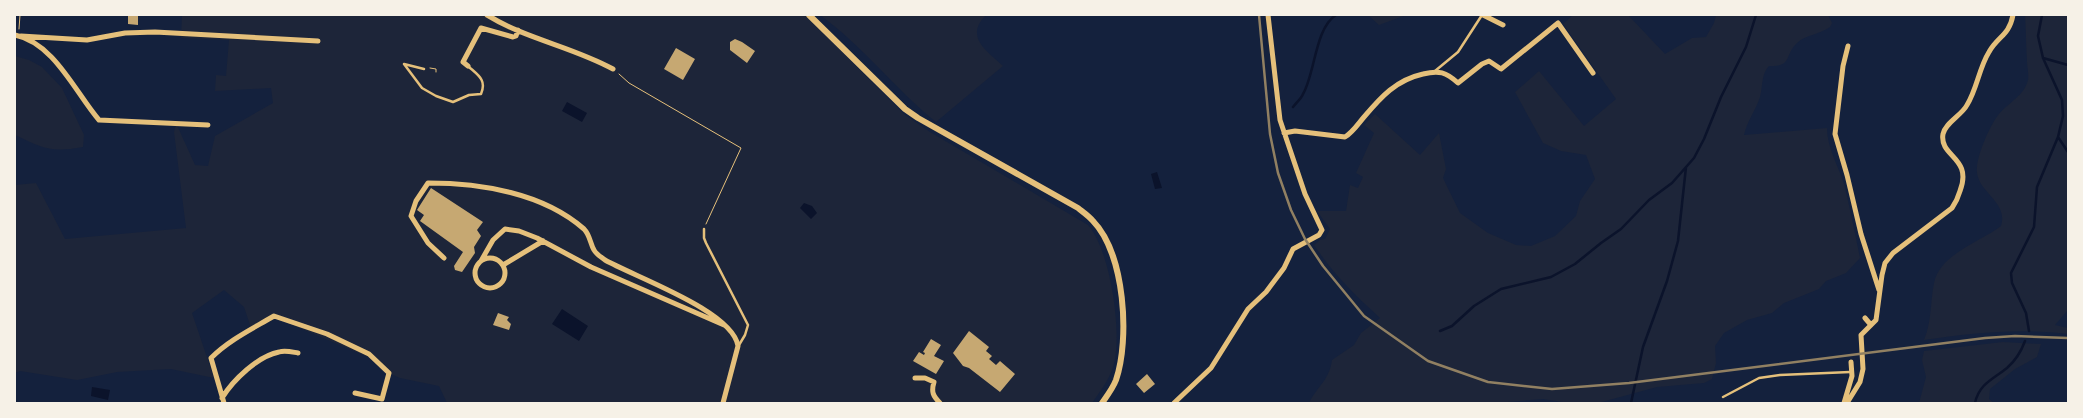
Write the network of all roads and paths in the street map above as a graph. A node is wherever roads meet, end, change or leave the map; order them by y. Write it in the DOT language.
graph roads {
  1 [pos="20,15"];
  2 [pos="487,15"];
  3 [pos="809,15"];
  4 [pos="1268,15"];
  5 [pos="1483,15"];
  6 [pos="2013,15"];
  7 [pos="1503,25"];
  8 [pos="518,30"];
  9 [pos="18,35"];
  10 [pos="318,41"];
  11 [pos="1848,46"];
  12 [pos="468,66"];
  13 [pos="424,69"];
  14 [pos="613,69"];
  15 [pos="1435,71"];
  16 [pos="436,72"];
  17 [pos="1593,73"];
  18 [pos="208,125"];
  19 [pos="1284,133"];
  20 [pos="704,229"];
  21 [pos="543,241"];
  22 [pos="444,258"];
  23 [pos="481,261"];
  24 [pos="503,265"];
  25 [pos="1880,292"];
  26 [pos="1865,318"];
  27 [pos="1871,325"];
  28 [pos="727,326"];
  29 [pos="738,346"];
  30 [pos="298,353"];
  31 [pos="1851,362"];
  32 [pos="1862,371"];
  33 [pos="1852,372"];
  34 [pos="915,378"];
  35 [pos="355,394"];
  36 [pos="1723,397"];
  37 [pos="223,400"];
  38 [pos="723,403"];
  39 [pos="940,403"];
  40 [pos="1102,403"];
  41 [pos="1174,403"];
  42 [pos="1845,403"];
  1 -- 9 [label="path"];
  2 -- 8 [label="street"];
  3 -- 40 [label="street"];
  4 -- 19 [label="street"];
  5 -- 7 [label="street"];
  5 -- 15 [label="lane"];
  6 -- 25 [label="street"];
  8 -- 12 [label="street"];
  8 -- 14 [label="street"];
  9 -- 10 [label="street"];
  9 -- 18 [label="street"];
  11 -- 25 [label="street"];
  12 -- 13 [label="lane"];
  13 -- 16 [label="path"];
  14 -- 20 [label="path"];
  15 -- 17 [label="street"];
  15 -- 19 [label="street"];
  19 -- 41 [label="street"];
  20 -- 29 [label="lane"];
  21 -- 23 [label="street"];
  21 -- 24 [label="street"];
  21 -- 28 [label="street"];
  22 -- 28 [label="street"];
  23 -- 24 [label="street"];
  23 -- 24 [label="street"];
  25 -- 27 [label="street"];
  26 -- 27 [label="street"];
  27 -- 32 [label="street"];
  28 -- 29 [label="street"];
  29 -- 38 [label="street"];
  30 -- 37 [label="street"];
  31 -- 33 [label="street"];
  32 -- 33 [label="street"];
  32 -- 42 [label="street"];
  33 -- 36 [label="lane"];
  33 -- 42 [label="street"];
  34 -- 39 [label="street"];
  35 -- 37 [label="street"];
}
